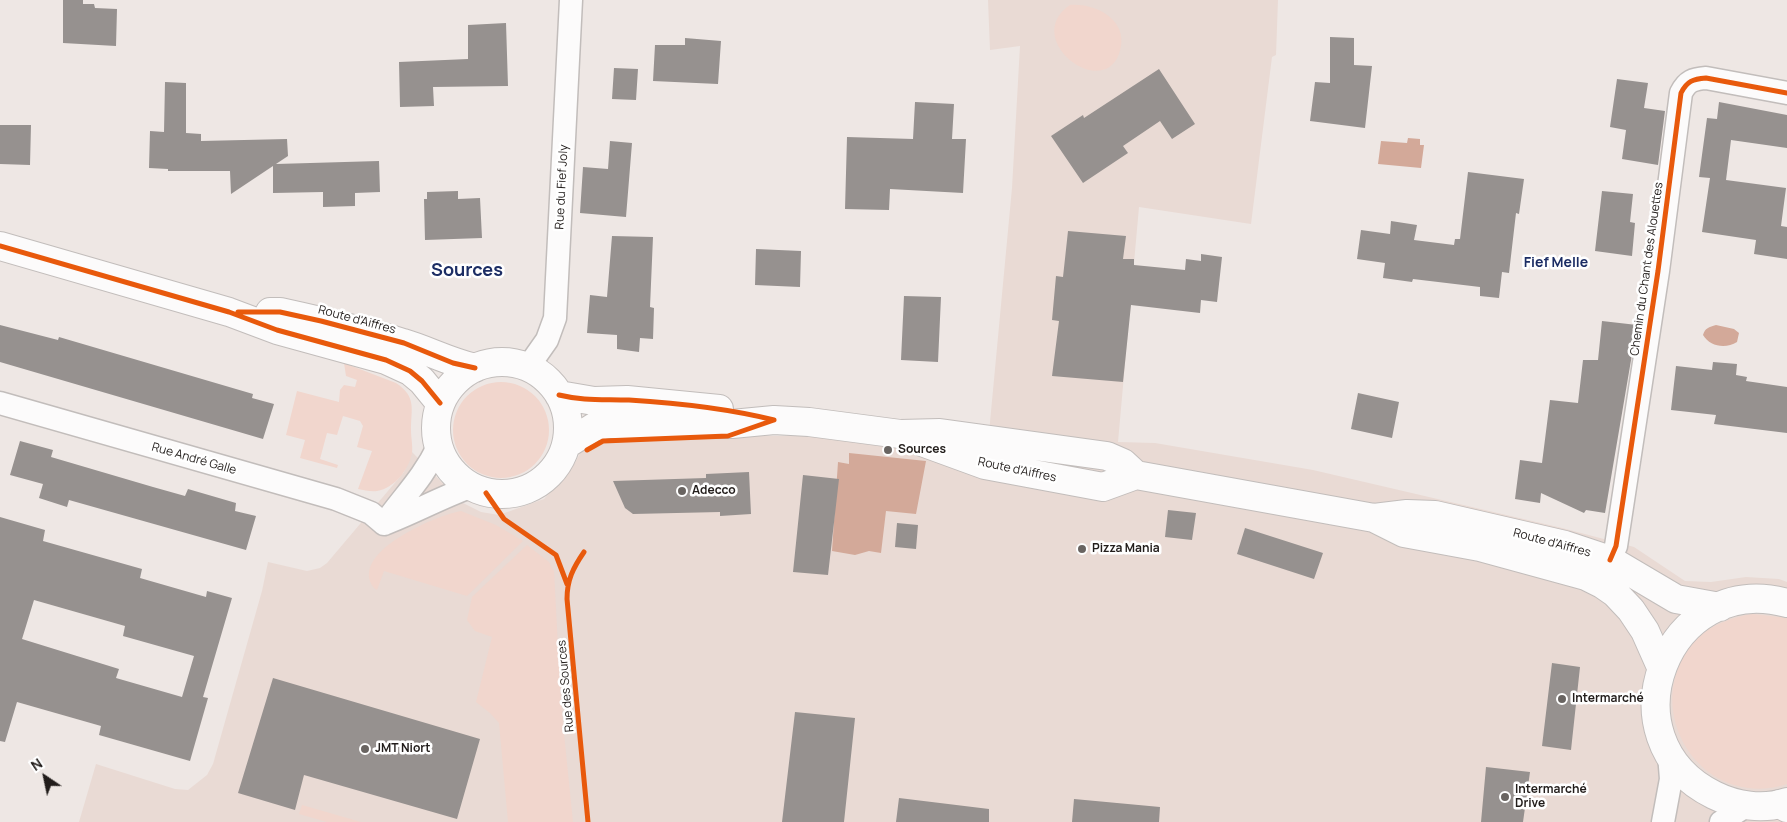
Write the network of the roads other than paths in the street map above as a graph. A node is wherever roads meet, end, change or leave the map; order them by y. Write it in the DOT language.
graph roads {
  1 [pos="572,0"];
  2 [pos="1787,93"];
  3 [pos="0,246"];
  4 [pos="229,312"];
  5 [pos="528,367"];
  6 [pos="475,368"];
  7 [pos="559,395"];
  8 [pos="0,403"];
  9 [pos="440,403"];
  10 [pos="774,420"];
  11 [pos="567,444"];
  12 [pos="438,447"];
  13 [pos="470,487"];
  14 [pos="1374,518"];
  15 [pos="384,524"];
  16 [pos="1610,560"];
  17 [pos="1787,603"];
  18 [pos="1720,607"];
  19 [pos="1661,667"];
  20 [pos="1669,754"];
  21 [pos="1785,805"];
  22 [pos="1746,806"];
  23 [pos="1663,822"];
  24 [pos="1721,822"];
  1 -- 5 [label="street, Rue du Fief Joly"];
  2 -- 16 [label="street, Chemin du Chant des Alouettes"];
  3 -- 4 [label="main road, Route d'Aiffres"];
  4 -- 6 [label="main road, Route d'Aiffres"];
  4 -- 9 [label="main road, Route d'Aiffres"];
  5 -- 6 [label="main road"];
  5 -- 7 [label="main road"];
  6 -- 9 [label="main road"];
  7 -- 10 [label="main road, Route d'Aiffres"];
  7 -- 11 [label="main road"];
  8 -- 15 [label="street, Rue André Galle"];
  9 -- 12 [label="main road"];
  10 -- 11 [label="main road, Route d'Aiffres"];
  10 -- 14 [label="main road, Route d'Aiffres"];
  11 -- 13 [label="main road"];
  12 -- 13 [label="main road"];
  12 -- 15 [label="street"];
  13 -- 15 [label="street"];
  14 -- 16 [label="main road, Route d'Aiffres"];
  14 -- 19 [label="main road, Route d'Aiffres"];
  16 -- 18 [label="main road, Route d'Aiffres"];
  17 -- 18 [label="main road"];
  18 -- 19 [label="main road"];
  19 -- 20 [label="main road"];
  20 -- 22 [label="main road"];
  20 -- 23 [label="street"];
  21 -- 22 [label="main road"];
  22 -- 24 [label="street"];
}
